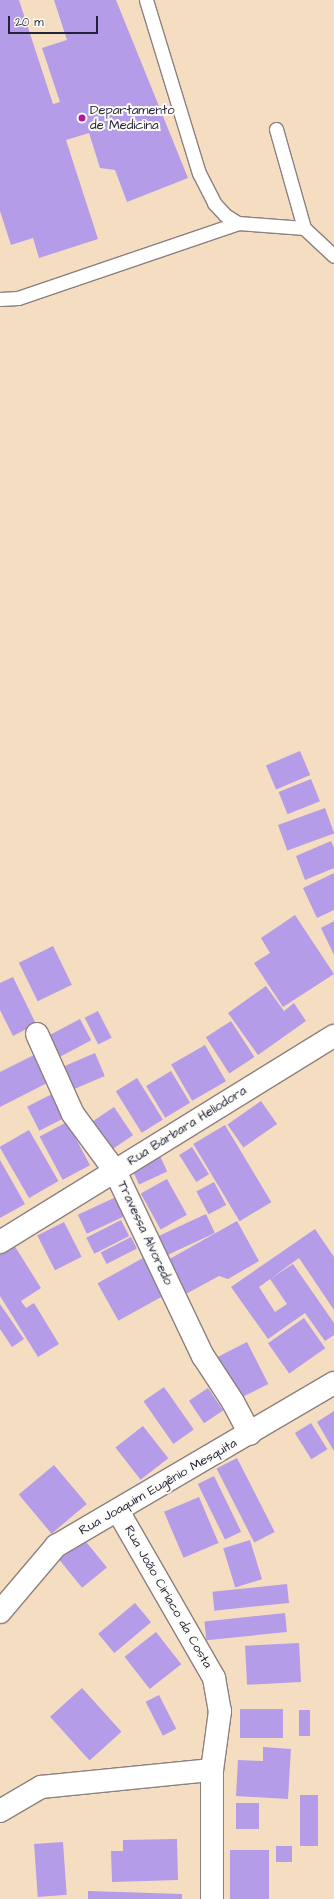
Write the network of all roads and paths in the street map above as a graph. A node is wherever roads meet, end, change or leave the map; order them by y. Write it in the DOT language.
graph roads {
  1 [pos="146,0"];
  2 [pos="276,128"];
  3 [pos="238,222"];
  4 [pos="304,228"];
  5 [pos="334,256"];
  6 [pos="0,299"];
  7 [pos="37,1034"];
  8 [pos="334,1036"];
  9 [pos="115,1171"];
  10 [pos="0,1242"];
  11 [pos="334,1383"];
  12 [pos="250,1434"];
  13 [pos="118,1510"];
  14 [pos="0,1612"];
  15 [pos="212,1770"];
  16 [pos="0,1811"];
  17 [pos="212,1899"];
  1 -- 3 [label="lane"];
  2 -- 4 [label="lane"];
  3 -- 4 [label="lane"];
  3 -- 6 [label="lane"];
  4 -- 5 [label="lane"];
  7 -- 9 [label="street, Travessa Alvoredo"];
  8 -- 9 [label="street, Rua Bárbara Heliodora"];
  9 -- 10 [label="street, Rua Bárbara Heliodora"];
  9 -- 12 [label="street, Travessa Alvoredo"];
  11 -- 12 [label="street, Rua Joaquim Eugênio Mesquita"];
  12 -- 13 [label="street, Rua Joaquim Eugênio Mesquita"];
  13 -- 14 [label="street, Rua Joaquim Eugênio Mesquita"];
  13 -- 15 [label="street, Rua João Ciríaco da Costa"];
  15 -- 16 [label="street"];
  15 -- 17 [label="street, Rua João Ciríaco da Costa"];
}
